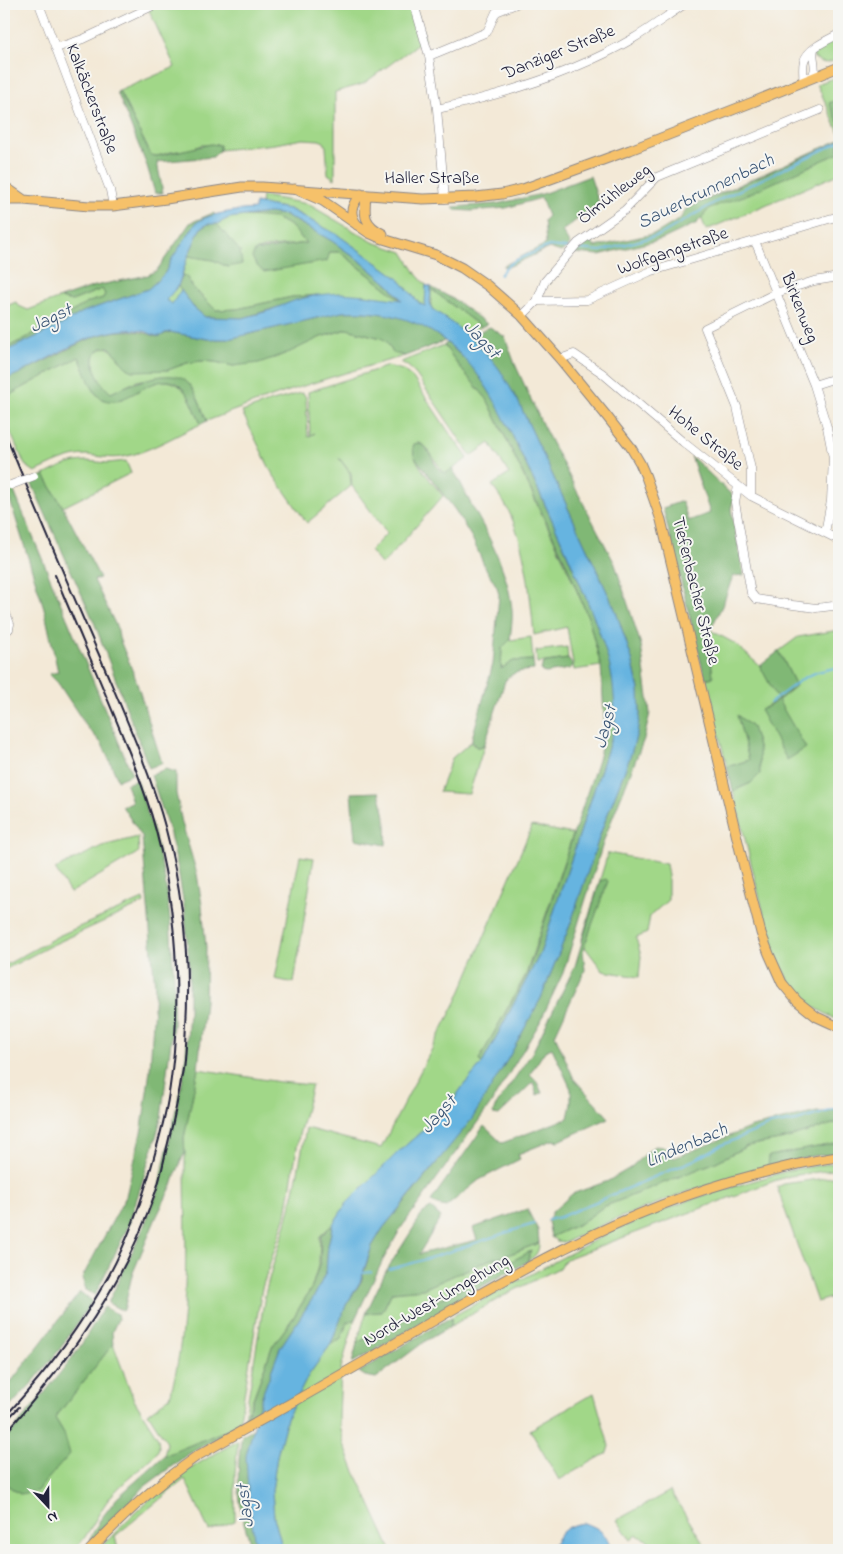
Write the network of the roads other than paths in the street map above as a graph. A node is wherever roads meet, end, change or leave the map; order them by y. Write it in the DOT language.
graph roads {
  1 [pos="39,4"];
  2 [pos="157,4"];
  3 [pos="414,4"];
  4 [pos="516,4"];
  5 [pos="684,4"];
  6 [pos="839,34"];
  7 [pos="56,48"];
  8 [pos="814,49"];
  9 [pos="429,56"];
  10 [pos="814,61"];
  11 [pos="839,66"];
  12 [pos="829,71"];
  13 [pos="807,79"];
  14 [pos="437,109"];
  15 [pos="820,110"];
  16 [pos="4,186"];
  17 [pos="295,189"];
  18 [pos="364,195"];
  19 [pos="445,199"];
  20 [pos="4,200"];
  21 [pos="24,200"];
  22 [pos="113,206"];
  23 [pos="839,216"];
  24 [pos="359,226"];
  25 [pos="755,241"];
  26 [pos="396,242"];
  27 [pos="839,278"];
  28 [pos="776,293"];
  29 [pos="537,301"];
  30 [pos="522,316"];
  31 [pos="560,359"];
  32 [pos="839,377"];
  33 [pos="814,385"];
  34 [pos="34,476"];
  35 [pos="8,486"];
  36 [pos="738,486"];
  37 [pos="751,496"];
  38 [pos="825,533"];
  39 [pos="839,540"];
  40 [pos="832,606"];
  41 [pos="4,608"];
  42 [pos="4,633"];
  43 [pos="839,1026"];
  44 [pos="839,1157"];
  45 [pos="90,1550"];
  1 -- 7 [label="street, Kalkäckerstraße"];
  2 -- 7 [label="street"];
  3 -- 9 [label="street"];
  4 -- 9 [label="street"];
  5 -- 14 [label="street, Danziger Straße"];
  6 -- 8 [label="street"];
  7 -- 22 [label="street, Kalkäckerstraße"];
  8 -- 10 [label="street"];
  8 -- 13 [label="street"];
  9 -- 14 [label="street"];
  10 -- 12 [label="street"];
  10 -- 13 [label="street"];
  11 -- 12 [label="main road, Haller Straße"];
  12 -- 13 [label="main road, Haller Straße"];
  13 -- 19 [label="main road, Haller Straße"];
  14 -- 19 [label="street"];
  15 -- 29 [label="street, Ölmühleweg"];
  16 -- 21 [label="main road"];
  17 -- 18 [label="main road, Haller Straße"];
  17 -- 22 [label="main road, Haller Straße"];
  17 -- 24 [label="main road, Tiefenbacher Straße"];
  18 -- 19 [label="main road, Haller Straße"];
  18 -- 24 [label="main road"];
  18 -- 26 [label="main road, Tiefenbacher Straße"];
  20 -- 21 [label="main road, Haller Straße"];
  21 -- 22 [label="main road, Haller Straße"];
  23 -- 25 [label="street, Wolfgangstraße"];
  24 -- 26 [label="main road, Tiefenbacher Straße"];
  25 -- 28 [label="street, Birkenweg"];
  25 -- 29 [label="street, Wolfgangstraße"];
  26 -- 30 [label="main road, Tiefenbacher Straße"];
  27 -- 28 [label="street"];
  28 -- 33 [label="street, Birkenweg"];
  28 -- 37 [label="street"];
  29 -- 30 [label="street"];
  30 -- 31 [label="main road, Tiefenbacher Straße"];
  31 -- 36 [label="street, Hohe Straße"];
  31 -- 43 [label="main road, Tiefenbacher Straße"];
  32 -- 33 [label="street"];
  33 -- 38 [label="street, Birkenweg"];
  34 -- 35 [label="street, bridge"];
  36 -- 37 [label="street, Hohe Straße"];
  36 -- 40 [label="street"];
  37 -- 38 [label="street, Hohe Straße"];
  38 -- 39 [label="street, Hohe Straße"];
  41 -- 42 [label="street"];
  44 -- 45 [label="main road, Nord-West-Umgehung"];
}
